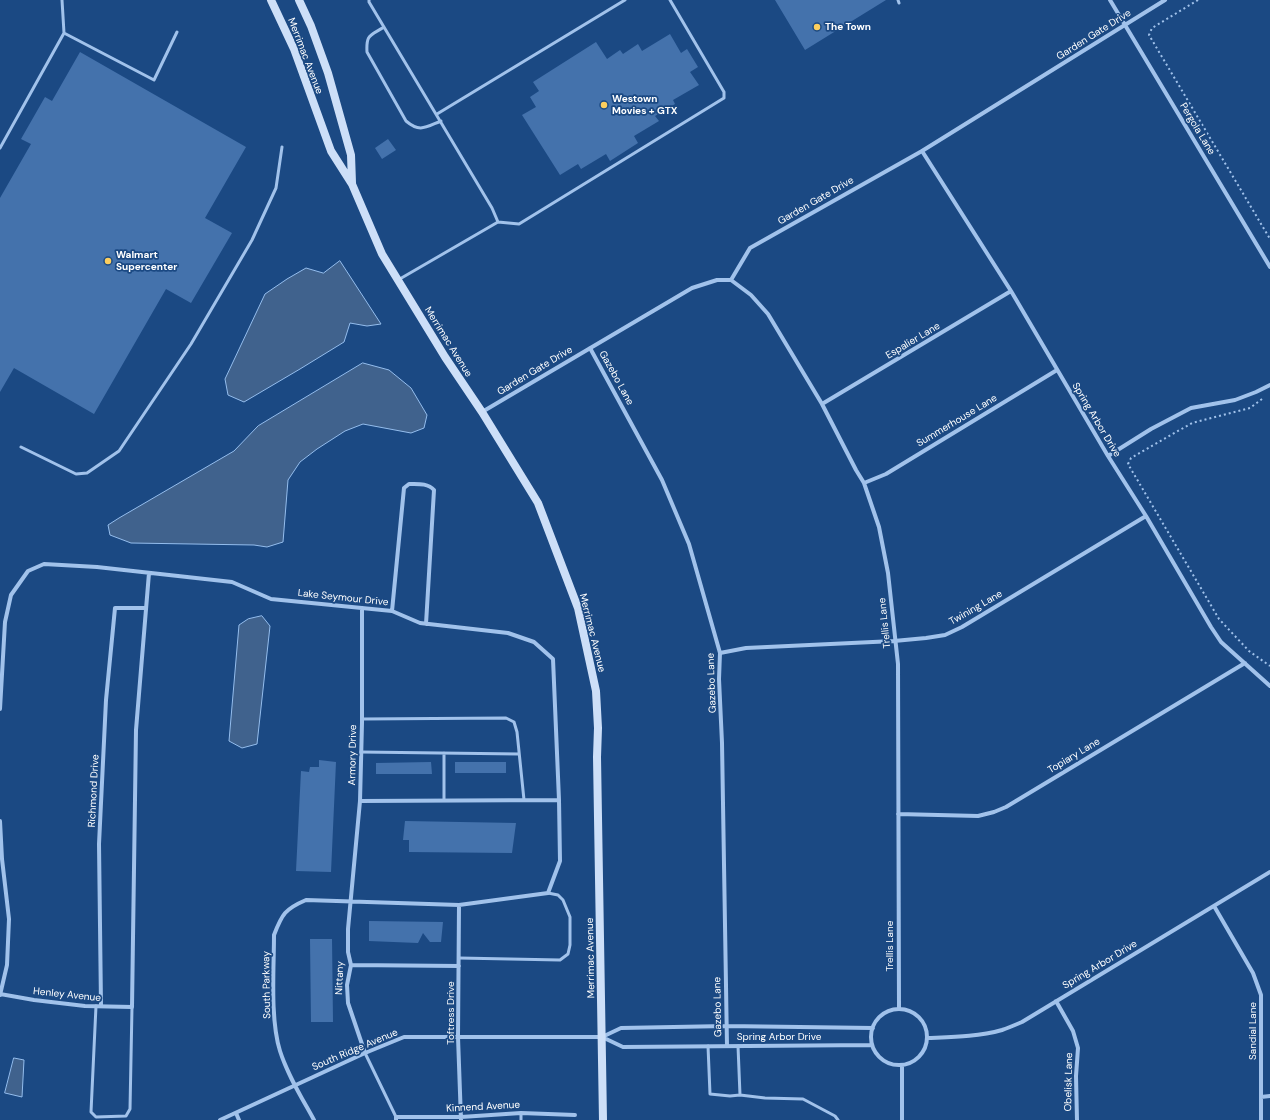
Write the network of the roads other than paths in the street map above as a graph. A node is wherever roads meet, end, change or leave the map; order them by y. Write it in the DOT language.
graph roads {
  1 [pos="62,0"];
  2 [pos="271,0"];
  3 [pos="299,0"];
  4 [pos="369,0"];
  5 [pos="625,0"];
  6 [pos="670,0"];
  7 [pos="1110,0"];
  8 [pos="1165,0"];
  9 [pos="1126,24"];
  10 [pos="384,27"];
  11 [pos="177,32"];
  12 [pos="64,33"];
  13 [pos="437,114"];
  14 [pos="441,120"];
  15 [pos="282,147"];
  16 [pos="0,148"];
  17 [pos="922,150"];
  18 [pos="352,184"];
  19 [pos="498,222"];
  20 [pos="1270,268"];
  21 [pos="398,280"];
  22 [pos="732,280"];
  23 [pos="1011,291"];
  24 [pos="590,348"];
  25 [pos="1057,370"];
  26 [pos="1270,385"];
  27 [pos="822,404"];
  28 [pos="482,412"];
  29 [pos="21,447"];
  30 [pos="1108,456"];
  31 [pos="864,483"];
  32 [pos="1146,516"];
  33 [pos="149,573"];
  34 [pos="146,608"];
  35 [pos="362,608"];
  36 [pos="392,611"];
  37 [pos="426,624"];
  38 [pos="894,641"];
  39 [pos="720,653"];
  40 [pos="1245,663"];
  41 [pos="1270,686"];
  42 [pos="0,709"];
  43 [pos="362,719"];
  44 [pos="361,752"];
  45 [pos="444,753"];
  46 [pos="519,754"];
  47 [pos="444,800"];
  48 [pos="524,800"];
  49 [pos="559,800"];
  50 [pos="360,801"];
  51 [pos="898,814"];
  52 [pos="0,821"];
  53 [pos="1270,872"];
  54 [pos="548,893"];
  55 [pos="350,901"];
  56 [pos="459,905"];
  57 [pos="1214,906"];
  58 [pos="459,958"];
  59 [pos="351,964"];
  60 [pos="459,966"];
  61 [pos="0,994"];
  62 [pos="1056,1001"];
  63 [pos="96,1006"];
  64 [pos="101,1006"];
  65 [pos="132,1007"];
  66 [pos="899,1009"];
  67 [pos="726,1026"];
  68 [pos="873,1028"];
  69 [pos="458,1037"];
  70 [pos="602,1037"];
  71 [pos="927,1038"];
  72 [pos="872,1045"];
  73 [pos="708,1046"];
  74 [pos="727,1046"];
  75 [pos="738,1046"];
  76 [pos="365,1052"];
  77 [pos="902,1065"];
  78 [pos="295,1085"];
  79 [pos="740,1095"];
  80 [pos="1270,1096"];
  81 [pos="1261,1097"];
  82 [pos="236,1113"];
  83 [pos="521,1113"];
  84 [pos="575,1115"];
  85 [pos="396,1118"];
  86 [pos="461,1118"];
  87 [pos="220,1120"];
  88 [pos="239,1120"];
  89 [pos="314,1120"];
  90 [pos="521,1120"];
  91 [pos="603,1120"];
  92 [pos="838,1120"];
  93 [pos="902,1120"];
  94 [pos="1077,1120"];
  95 [pos="1260,1120"];
  1 -- 12 [label="lane"];
  2 -- 18 [label="street, Merrimac Avenue"];
  3 -- 18 [label="street, Merrimac Avenue"];
  4 -- 10 [label="lane"];
  5 -- 13 [label="lane"];
  6 -- 19 [label="lane"];
  7 -- 9 [label="street, Pergola Lane"];
  8 -- 9 [label="street, Garden Gate Drive"];
  9 -- 17 [label="street, Garden Gate Drive"];
  9 -- 20 [label="street, Pergola Lane"];
  10 -- 13 [label="lane"];
  10 -- 14 [label="lane"];
  11 -- 12 [label="lane"];
  12 -- 16 [label="lane"];
  13 -- 14 [label="lane"];
  14 -- 19 [label="lane"];
  15 -- 29 [label="lane"];
  17 -- 22 [label="street, Garden Gate Drive"];
  17 -- 23 [label="street, Spring Arbor Drive"];
  18 -- 21 [label="street, Merrimac Avenue"];
  19 -- 21 [label="lane"];
  21 -- 28 [label="street, Merrimac Avenue"];
  22 -- 24 [label="street, Garden Gate Drive"];
  22 -- 27 [label="street, Trellis Lane"];
  23 -- 25 [label="street, Spring Arbor Drive"];
  23 -- 27 [label="street, Espalier Lane"];
  24 -- 28 [label="street, Garden Gate Drive"];
  24 -- 39 [label="street, Gazebo Lane"];
  25 -- 30 [label="street, Spring Arbor Drive"];
  25 -- 31 [label="street, Summerhouse Lane"];
  26 -- 30 [label="street"];
  27 -- 31 [label="street, Trellis Lane"];
  28 -- 70 [label="street, Merrimac Avenue"];
  30 -- 32 [label="street, Spring Arbor Drive"];
  31 -- 38 [label="street, Trellis Lane"];
  32 -- 38 [label="street, Twining Lane"];
  32 -- 40 [label="street, Spring Arbor Drive"];
  33 -- 34 [label="street"];
  33 -- 35 [label="street, Lake Seymour Drive"];
  33 -- 42 [label="street, Lake Seymour Drive"];
  34 -- 64 [label="street, Richmond Drive"];
  34 -- 65 [label="street"];
  35 -- 36 [label="street, Lake Seymour Drive"];
  35 -- 43 [label="street, Armory Drive"];
  36 -- 37 [label="street, Lake Seymour Drive"];
  36 -- 37 [label="street"];
  37 -- 49 [label="street, Lake Seymour Drive"];
  38 -- 39 [label="street, Twining Lane"];
  38 -- 51 [label="street, Trellis Lane"];
  39 -- 67 [label="street, Gazebo Lane"];
  40 -- 41 [label="street, Spring Arbor Drive"];
  40 -- 51 [label="street, Topiary Lane"];
  43 -- 44 [label="street, Armory Drive"];
  43 -- 46 [label="lane"];
  44 -- 45 [label="lane"];
  44 -- 50 [label="street, Armory Drive"];
  45 -- 46 [label="lane"];
  45 -- 47 [label="lane"];
  46 -- 48 [label="lane"];
  47 -- 48 [label="street"];
  47 -- 50 [label="street"];
  48 -- 49 [label="street"];
  49 -- 54 [label="street, Lake Seymour Drive"];
  50 -- 55 [label="street, Armory Drive"];
  51 -- 66 [label="street, Trellis Lane"];
  52 -- 61 [label="street"];
  53 -- 57 [label="street, Spring Arbor Drive"];
  54 -- 56 [label="street"];
  54 -- 58 [label="lane"];
  55 -- 56 [label="street"];
  55 -- 59 [label="street, Nittany"];
  55 -- 78 [label="street, South Parkway"];
  56 -- 58 [label="street, Toftress Drive"];
  57 -- 62 [label="street, Spring Arbor Drive"];
  57 -- 81 [label="street, Sandial Lane"];
  58 -- 60 [label="street, Toftress Drive"];
  59 -- 60 [label="street"];
  59 -- 76 [label="street, Nittany"];
  60 -- 69 [label="street, Toftress Drive"];
  61 -- 63 [label="street, Henley Avenue"];
  62 -- 71 [label="street, Spring Arbor Drive"];
  62 -- 94 [label="street, Obelisk Lane"];
  63 -- 64 [label="street, Henley Avenue"];
  63 -- 65 [label="lane"];
  64 -- 65 [label="street, Henley Avenue"];
  66 -- 68 [label="street"];
  66 -- 71 [label="street"];
  67 -- 68 [label="street, Spring Arbor Drive"];
  67 -- 70 [label="street, Spring Arbor Drive"];
  67 -- 74 [label="street, Gazebo Lane"];
  68 -- 72 [label="street"];
  69 -- 70 [label="street, South Ridge Avenue"];
  69 -- 76 [label="street, South Ridge Avenue"];
  69 -- 86 [label="street, Toftress Drive"];
  70 -- 73 [label="street, Spring Arbor Drive"];
  70 -- 91 [label="street, Merrimac Avenue"];
  71 -- 77 [label="street"];
  72 -- 75 [label="street, Spring Arbor Drive"];
  72 -- 77 [label="street"];
  73 -- 74 [label="street, Spring Arbor Drive"];
  73 -- 79 [label="lane"];
  74 -- 75 [label="street, Spring Arbor Drive"];
  75 -- 79 [label="lane"];
  76 -- 78 [label="street, South Ridge Avenue"];
  76 -- 85 [label="lane"];
  77 -- 93 [label="street"];
  78 -- 82 [label="street, South Ridge Avenue"];
  78 -- 89 [label="street, South Parkway"];
  79 -- 92 [label="lane"];
  80 -- 81 [label="street"];
  81 -- 95 [label="street, Sandial Lane"];
  82 -- 87 [label="street, South Ridge Avenue"];
  82 -- 88 [label="street"];
  83 -- 84 [label="street, Kinnend Avenue"];
  83 -- 86 [label="street, Kinnend Avenue"];
  83 -- 90 [label="lane"];
  85 -- 86 [label="street, Kinnend Avenue"];
}
